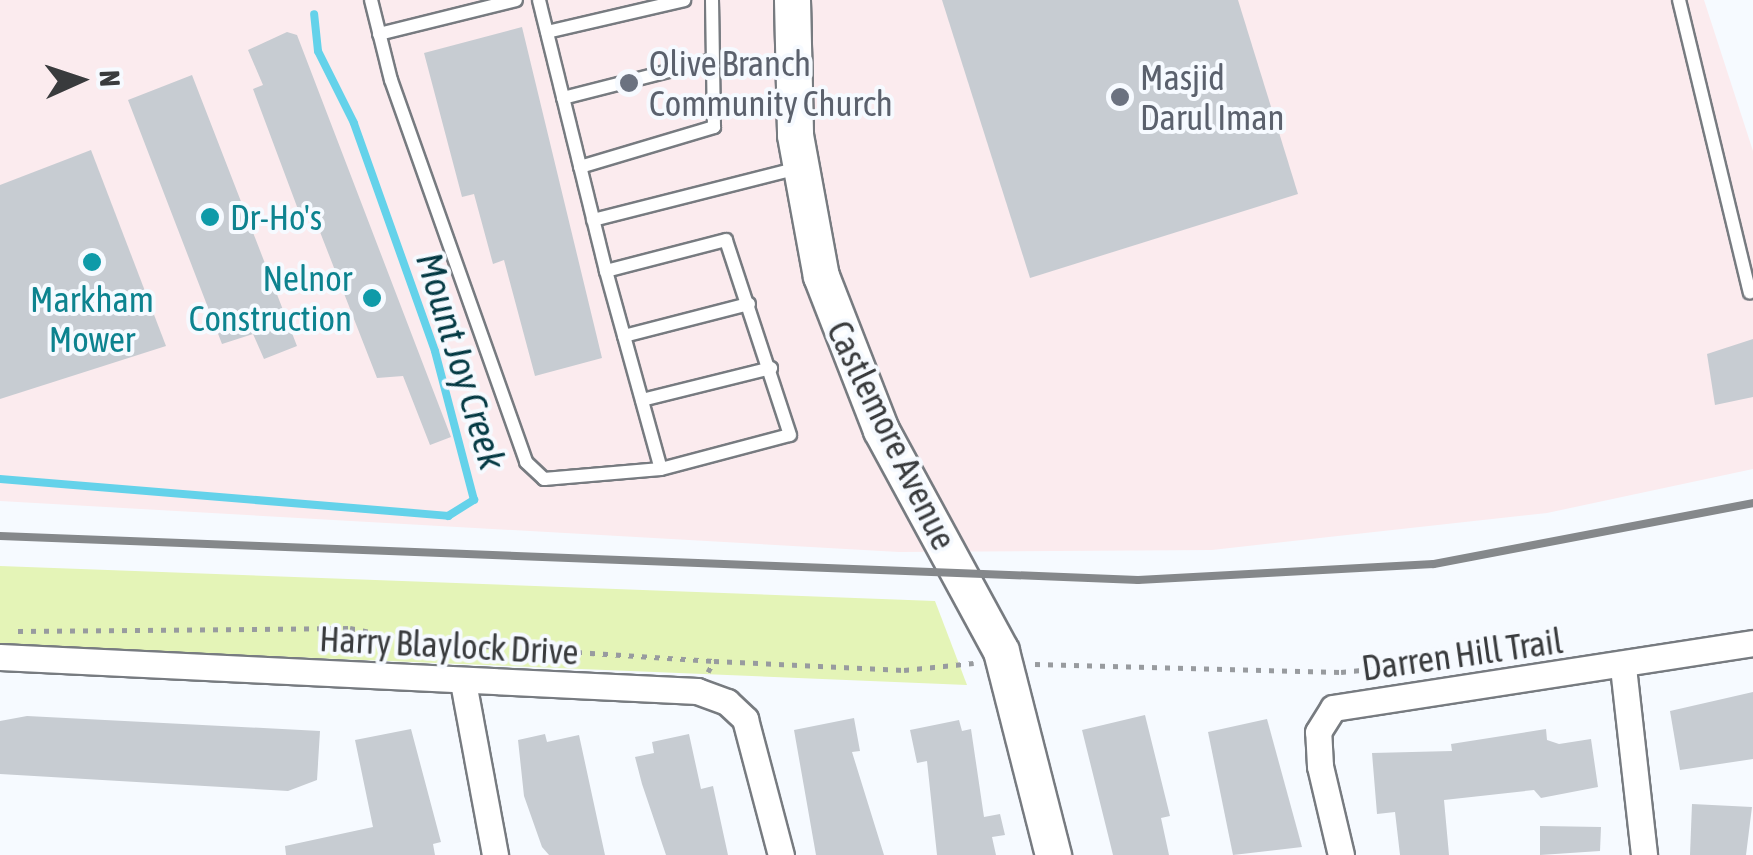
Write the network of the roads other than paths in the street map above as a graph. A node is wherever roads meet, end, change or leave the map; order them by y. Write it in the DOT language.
graph roads {
  1 [pos="370,0"];
  2 [pos="516,0"];
  3 [pos="539,0"];
  4 [pos="684,0"];
  5 [pos="712,0"];
  6 [pos="792,0"];
  7 [pos="1679,0"];
  8 [pos="547,32"];
  9 [pos="379,34"];
  10 [pos="712,60"];
  11 [pos="563,98"];
  12 [pos="580,167"];
  13 [pos="799,168"];
  14 [pos="593,220"];
  15 [pos="606,270"];
  16 [pos="1750,293"];
  17 [pos="750,304"];
  18 [pos="624,336"];
  19 [pos="771,368"];
  20 [pos="642,400"];
  21 [pos="661,469"];
  22 [pos="1753,643"];
  23 [pos="0,658"];
  24 [pos="1623,667"];
  25 [pos="462,682"];
  26 [pos="495,855"];
  27 [pos="781,855"];
  28 [pos="1053,855"];
  29 [pos="1341,855"];
  30 [pos="1644,855"];
  1 -- 9 [label="lane"];
  2 -- 9 [label="lane"];
  3 -- 8 [label="lane"];
  4 -- 8 [label="lane"];
  5 -- 10 [label="lane"];
  6 -- 13 [label="street, Castlemore Avenue"];
  7 -- 16 [label="lane"];
  8 -- 11 [label="lane"];
  9 -- 21 [label="lane"];
  10 -- 11 [label="lane"];
  10 -- 12 [label="lane"];
  11 -- 12 [label="lane"];
  12 -- 14 [label="lane"];
  13 -- 14 [label="lane"];
  13 -- 28 [label="street, Castlemore Avenue"];
  14 -- 15 [label="lane"];
  15 -- 17 [label="lane"];
  15 -- 18 [label="lane"];
  17 -- 18 [label="lane"];
  17 -- 19 [label="lane"];
  18 -- 20 [label="lane"];
  19 -- 20 [label="lane"];
  19 -- 21 [label="lane"];
  20 -- 21 [label="lane"];
  22 -- 24 [label="street, Darren Hill Trail"];
  23 -- 25 [label="street, Harry Blaylock Drive"];
  24 -- 29 [label="street, Darren Hill Trail"];
  24 -- 30 [label="street"];
  25 -- 26 [label="street"];
  25 -- 27 [label="street, Harry Blaylock Drive"];
}
